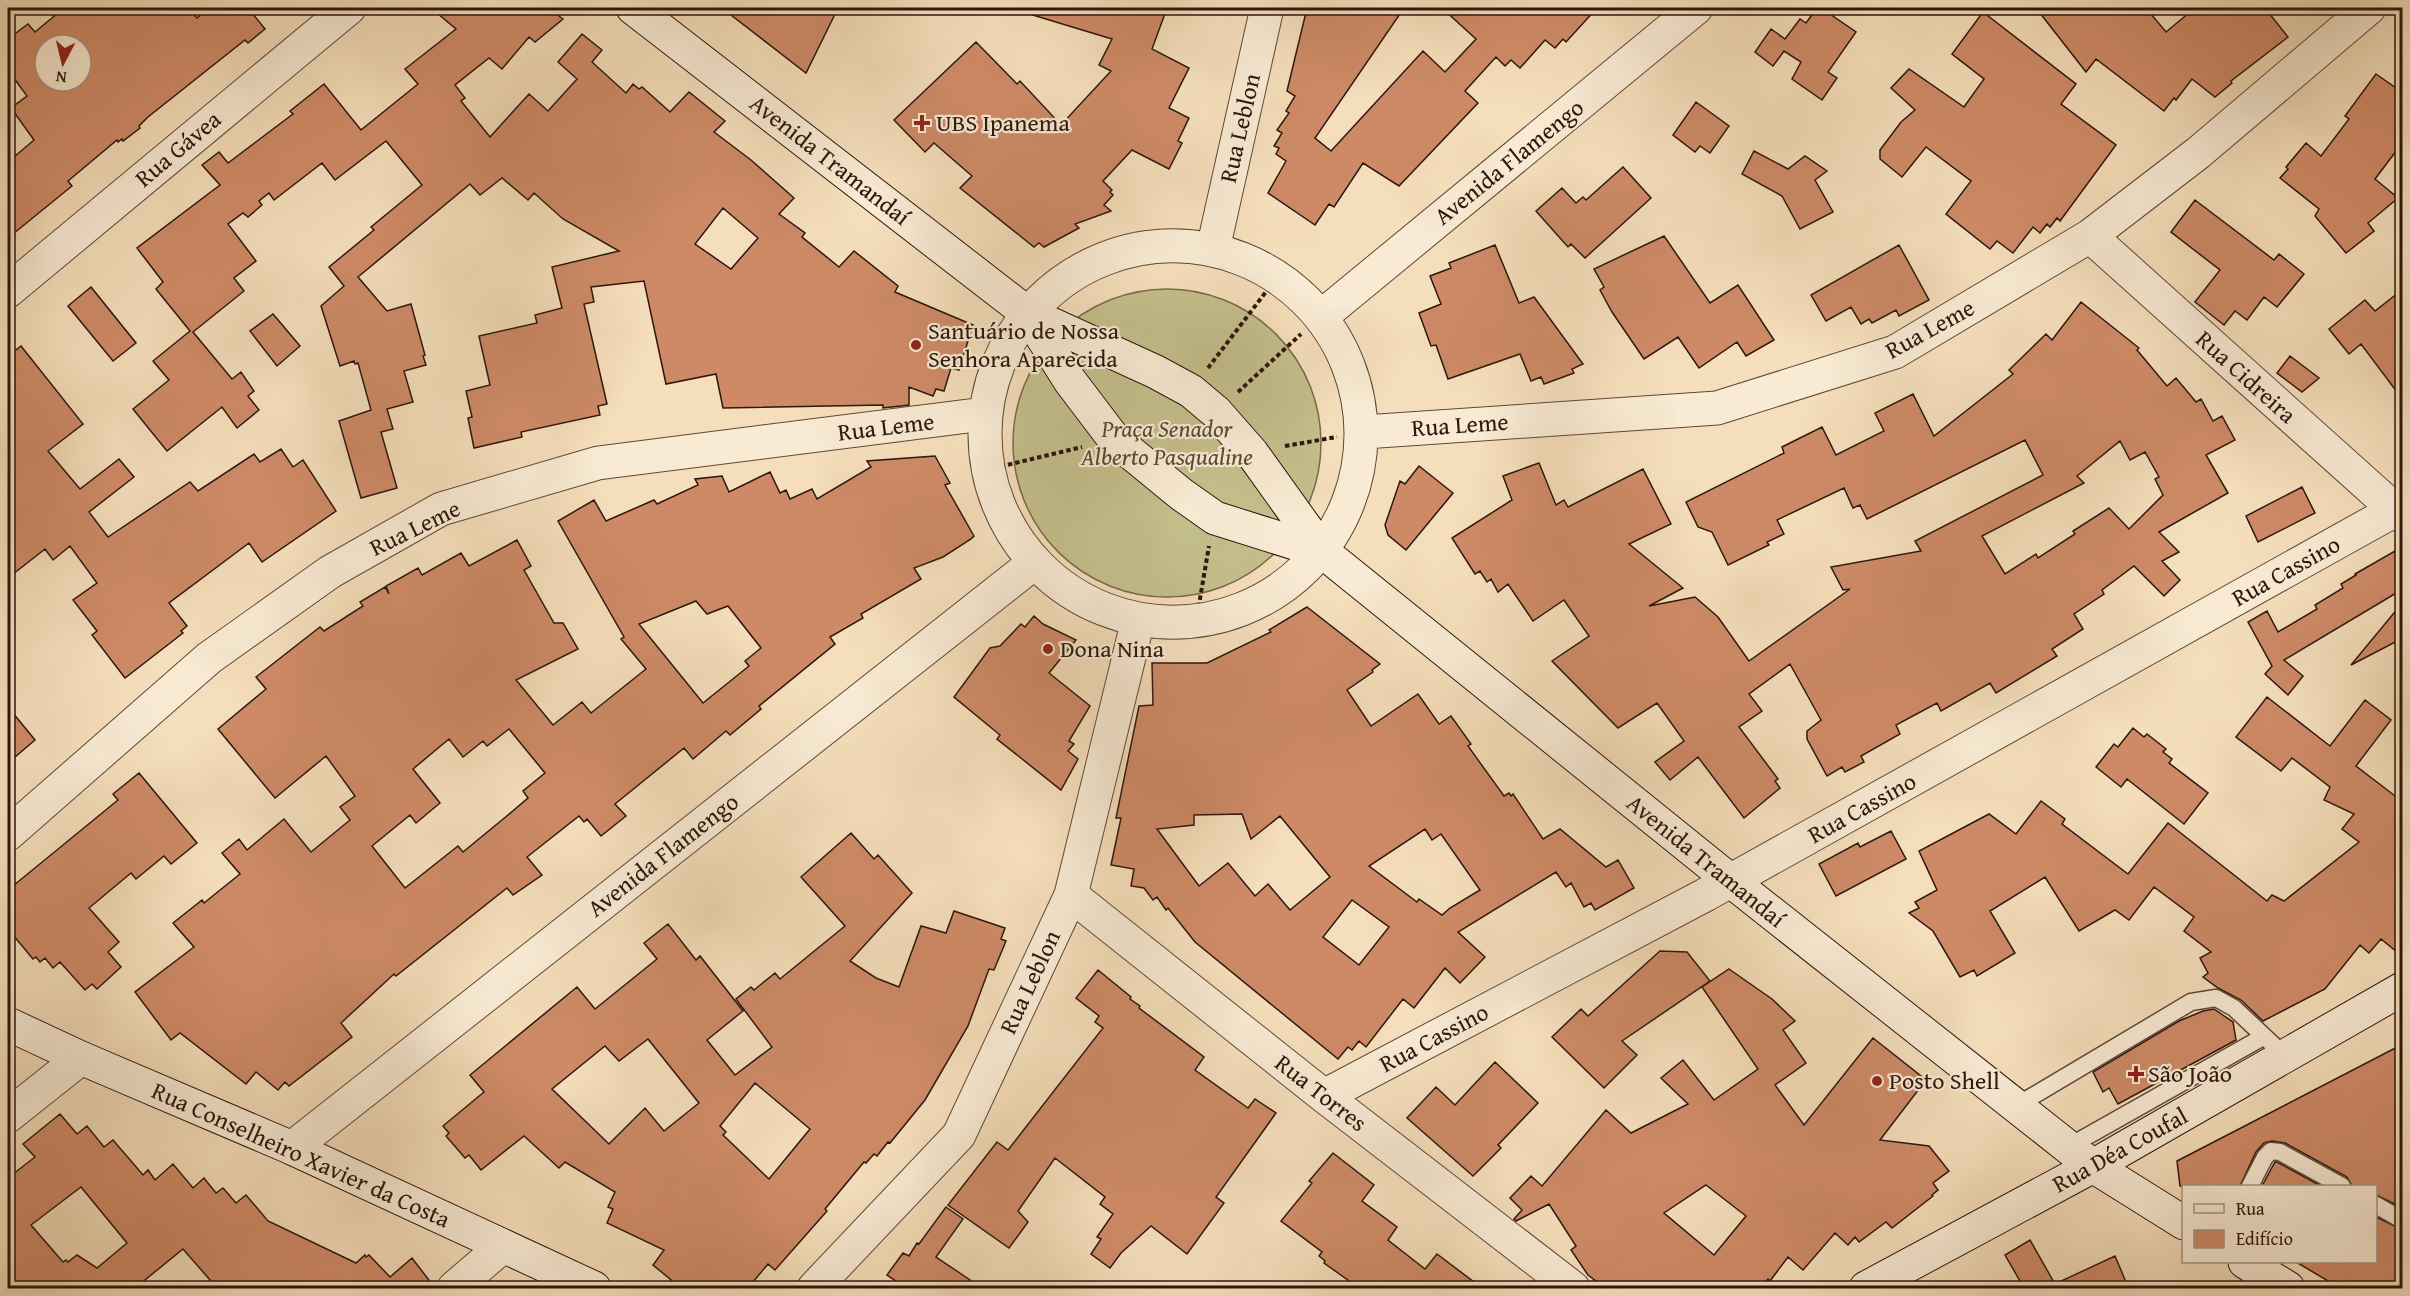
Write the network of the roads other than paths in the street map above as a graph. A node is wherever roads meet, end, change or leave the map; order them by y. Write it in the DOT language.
graph roads {
  1 [pos="349,8"];
  2 [pos="633,8"];
  3 [pos="1267,8"];
  4 [pos="1696,8"];
  5 [pos="2369,8"];
  6 [pos="2090,236"];
  7 [pos="1213,249"];
  8 [pos="8,291"];
  9 [pos="1027,313"];
  10 [pos="1322,316"];
  11 [pos="1107,350"];
  12 [pos="1070,381"];
  13 [pos="984,414"];
  14 [pos="1364,432"];
  15 [pos="1271,480"];
  16 [pos="2399,513"];
  17 [pos="1225,522"];
  18 [pos="1323,552"];
  19 [pos="1034,563"];
  20 [pos="1138,620"];
  21 [pos="8,834"];
  22 [pos="1731,881"];
  23 [pos="1071,895"];
  24 [pos="2403,989"];
  25 [pos="8,1024"];
  26 [pos="2274,1047"];
  27 [pos="81,1058"];
  28 [pos="1324,1096"];
  29 [pos="2016,1106"];
  30 [pos="8,1116"];
  31 [pos="291,1148"];
  32 [pos="2080,1157"];
  33 [pos="2251,1185"];
  34 [pos="2340,1185"];
  35 [pos="2377,1206"];
  36 [pos="2403,1220"];
  37 [pos="2182,1222"];
  38 [pos="502,1246"];
  39 [pos="2247,1263"];
  40 [pos="454,1288"];
  41 [pos="594,1288"];
  42 [pos="814,1288"];
  43 [pos="1573,1288"];
  44 [pos="1866,1288"];
  45 [pos="2288,1288"];
  1 -- 8 [label="street, Rua Gávea"];
  2 -- 9 [label="street, Avenida Tramandaí"];
  3 -- 7 [label="street, Rua Leblon"];
  4 -- 10 [label="street, Avenida Flamengo"];
  5 -- 6 [label="street, Rua Leme"];
  6 -- 14 [label="street, Rua Leme"];
  6 -- 16 [label="street, Rua Cidreira"];
  7 -- 9 [label="street"];
  7 -- 10 [label="street"];
  9 -- 11 [label="street, Avenida Tramandaí"];
  9 -- 12 [label="street, Avenida Tramandaí"];
  9 -- 13 [label="street"];
  10 -- 14 [label="street"];
  11 -- 12 [label="street"];
  11 -- 15 [label="street, Avenida Tramandaí"];
  12 -- 17 [label="street, Avenida Tramandaí"];
  13 -- 19 [label="street"];
  13 -- 21 [label="street, Rua Leme"];
  14 -- 18 [label="street"];
  15 -- 17 [label="street"];
  15 -- 18 [label="street, Avenida Tramandaí"];
  16 -- 22 [label="street, Rua Cassino"];
  17 -- 18 [label="street, Avenida Tramandaí"];
  18 -- 20 [label="street"];
  18 -- 22 [label="street, Avenida Tramandaí"];
  19 -- 20 [label="street"];
  19 -- 31 [label="street, Avenida Flamengo"];
  20 -- 23 [label="street, Rua Leblon"];
  22 -- 28 [label="street, Rua Cassino"];
  22 -- 29 [label="street, Avenida Tramandaí"];
  23 -- 28 [label="street, Rua Torres"];
  23 -- 42 [label="street, Rua Leblon"];
  24 -- 26 [label="street, Rua Déa Coufal"];
  25 -- 27 [label="street, Rua Conselheiro Xavier da Costa"];
  26 -- 29 [label="lane"];
  26 -- 32 [label="street, Rua Déa Coufal"];
  27 -- 30 [label="street"];
  27 -- 31 [label="street, Rua Conselheiro Xavier da Costa"];
  28 -- 43 [label="street, Rua Torres"];
  29 -- 32 [label="street, Avenida Tramandaí"];
  31 -- 38 [label="street, Rua Conselheiro Xavier da Costa"];
  32 -- 37 [label="street, Avenida Tramandaí"];
  32 -- 44 [label="street, Rua Déa Coufal"];
  33 -- 34 [label="lane"];
  35 -- 36 [label="lane"];
  38 -- 40 [label="street"];
  38 -- 41 [label="street, Rua Conselheiro Xavier da Costa"];
  39 -- 45 [label="street"];
}
